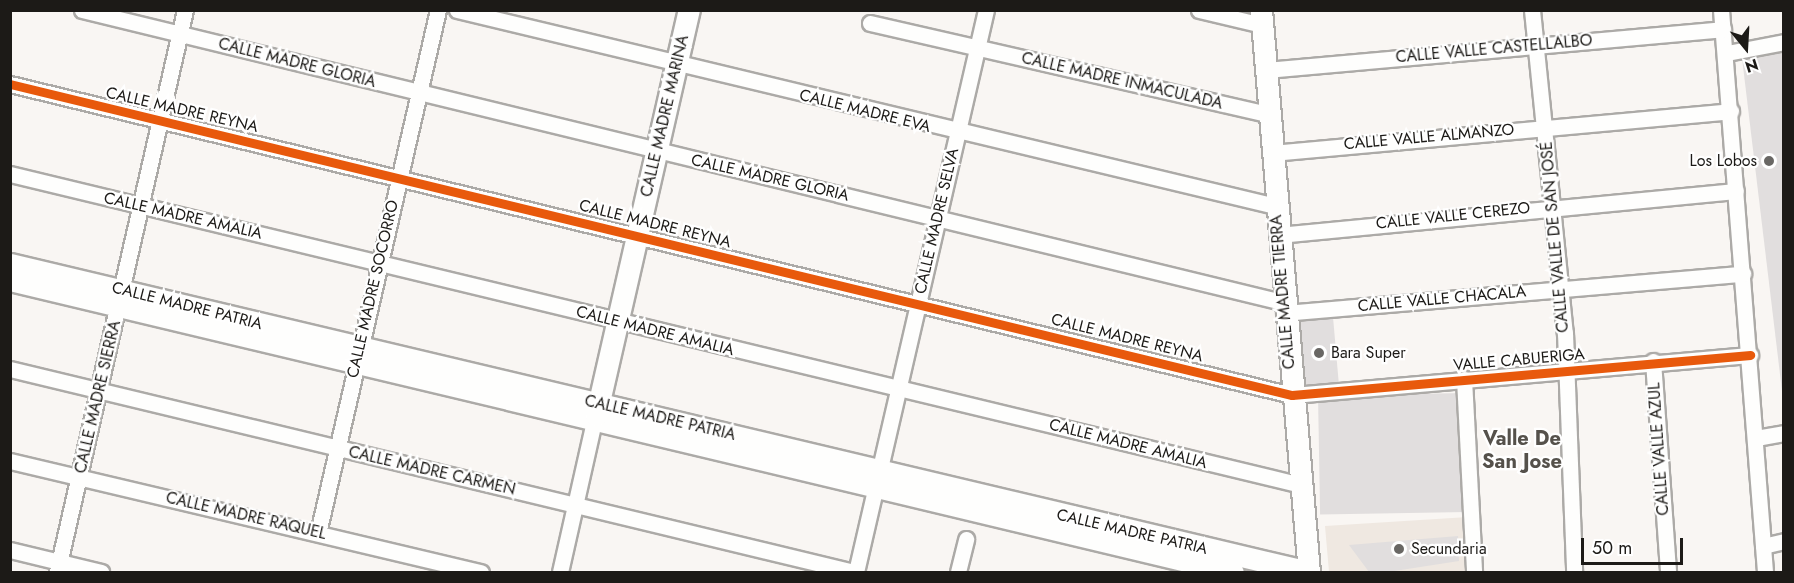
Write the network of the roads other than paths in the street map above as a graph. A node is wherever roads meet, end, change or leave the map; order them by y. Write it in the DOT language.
graph roads {
  1 [pos="82,10"];
  2 [pos="185,10"];
  3 [pos="438,10"];
  4 [pos="457,10"];
  5 [pos="689,10"];
  6 [pos="986,10"];
  7 [pos="1199,10"];
  8 [pos="1532,10"];
  9 [pos="1721,10"];
  10 [pos="1261,18"];
  11 [pos="870,23"];
  12 [pos="1723,29"];
  13 [pos="180,34"];
  14 [pos="1784,42"];
  15 [pos="1535,44"];
  16 [pos="976,48"];
  17 [pos="1727,53"];
  18 [pos="677,64"];
  19 [pos="1265,70"];
  20 [pos="10,84"];
  21 [pos="419,93"];
  22 [pos="1731,111"];
  23 [pos="1268,114"];
  24 [pos="161,120"];
  25 [pos="1545,127"];
  26 [pos="958,134"];
  27 [pos="657,151"];
  28 [pos="1271,153"];
  29 [pos="10,174"];
  30 [pos="399,176"];
  31 [pos="1736,190"];
  32 [pos="141,206"];
  33 [pos="1275,206"];
  34 [pos="1552,206"];
  35 [pos="938,218"];
  36 [pos="637,235"];
  37 [pos="1278,235"];
  38 [pos="380,263"];
  39 [pos="10,264"];
  40 [pos="1743,274"];
  41 [pos="10,280"];
  42 [pos="1561,289"];
  43 [pos="120,298"];
  44 [pos="919,302"];
  45 [pos="1283,308"];
  46 [pos="617,322"];
  47 [pos="1750,355"];
  48 [pos="358,356"];
  49 [pos="1653,362"];
  50 [pos="10,369"];
  51 [pos="1563,372"];
  52 [pos="1464,379"];
  53 [pos="898,388"];
  54 [pos="98,392"];
  55 [pos="1292,394"];
  56 [pos="597,412"];
  57 [pos="1784,433"];
  58 [pos="1756,438"];
  59 [pos="336,448"];
  60 [pos="10,460"];
  61 [pos="80,477"];
  62 [pos="878,480"];
  63 [pos="1301,485"];
  64 [pos="576,506"];
  65 [pos="318,533"];
  66 [pos="966,539"];
  67 [pos="1784,541"];
  68 [pos="1763,546"];
  69 [pos="10,550"];
  70 [pos="58,567"];
  71 [pos="1301,571"];
  72 [pos="101,573"];
  73 [pos="481,573"];
  74 [pos="560,573"];
  75 [pos="855,573"];
  76 [pos="958,573"];
  77 [pos="1233,573"];
  78 [pos="1474,573"];
  79 [pos="1574,573"];
  80 [pos="1668,573"];
  81 [pos="1765,573"];
  1 -- 13 [label="street, CALLE MADRE GLORIA"];
  2 -- 13 [label="street, CALLE MADRE SIERRA"];
  3 -- 21 [label="street, CALLE MADRE SOCORRO"];
  4 -- 18 [label="street, CALLE MADRE EVA"];
  5 -- 18 [label="street, CALLE MADRE MARINA"];
  6 -- 16 [label="street, CALLE MADRE SELVA"];
  7 -- 10 [label="street"];
  8 -- 15 [label="street, CALLE VALLE DE SAN JOSÉ"];
  9 -- 12 [label="street"];
  10 -- 19 [label="street, CALLE MADRE TIERRA"];
  11 -- 16 [label="street, CALLE MADRE INMACULADA"];
  12 -- 15 [label="street, CALLE VALLE CASTELLALBO"];
  12 -- 17 [label="street"];
  13 -- 21 [label="street, CALLE MADRE GLORIA"];
  13 -- 24 [label="street, CALLE MADRE SIERRA"];
  14 -- 17 [label="street"];
  15 -- 19 [label="street, CALLE VALLE CASTELLALBO"];
  15 -- 25 [label="street, CALLE VALLE DE SAN JOSÉ"];
  16 -- 23 [label="street, CALLE MADRE INMACULADA"];
  16 -- 26 [label="street, CALLE MADRE SELVA"];
  17 -- 22 [label="street"];
  18 -- 26 [label="street, CALLE MADRE EVA"];
  18 -- 27 [label="street, CALLE MADRE MARINA"];
  19 -- 23 [label="street, CALLE MADRE TIERRA"];
  20 -- 24 [label="street, CALLE MADRE REYNA"];
  21 -- 27 [label="street, CALLE MADRE GLORIA"];
  21 -- 30 [label="street, CALLE MADRE SOCORRO"];
  22 -- 25 [label="street, CALLE VALLE ALMANZO"];
  22 -- 31 [label="street"];
  23 -- 28 [label="street, CALLE MADRE TIERRA"];
  24 -- 30 [label="street, CALLE MADRE REYNA"];
  24 -- 32 [label="street, CALLE MADRE SIERRA"];
  25 -- 28 [label="street, CALLE VALLE ALMANZO"];
  25 -- 34 [label="street, CALLE VALLE DE SAN JOSÉ"];
  26 -- 33 [label="street, CALLE MADRE EVA"];
  26 -- 35 [label="street, CALLE MADRE SELVA"];
  27 -- 35 [label="street, CALLE MADRE GLORIA"];
  27 -- 36 [label="street, CALLE MADRE MARINA"];
  28 -- 33 [label="street, CALLE MADRE TIERRA"];
  29 -- 32 [label="street, CALLE MADRE AMALIA"];
  30 -- 36 [label="street, CALLE MADRE REYNA"];
  30 -- 38 [label="street, CALLE MADRE SOCORRO"];
  31 -- 34 [label="street, CALLE VALLE CEREZO"];
  31 -- 40 [label="street"];
  32 -- 38 [label="street, CALLE MADRE AMALIA"];
  32 -- 43 [label="street, CALLE MADRE SIERRA"];
  33 -- 37 [label="street, CALLE MADRE TIERRA"];
  34 -- 37 [label="street, CALLE VALLE CEREZO"];
  34 -- 42 [label="street, CALLE VALLE DE SAN JOSÉ"];
  35 -- 44 [label="street, CALLE MADRE SELVA"];
  35 -- 45 [label="street, CALLE MADRE GLORIA"];
  36 -- 44 [label="street, CALLE MADRE REYNA"];
  36 -- 46 [label="street, CALLE MADRE MARINA"];
  37 -- 45 [label="street, CALLE MADRE TIERRA"];
  38 -- 46 [label="street, CALLE MADRE AMALIA"];
  38 -- 48 [label="street, CALLE MADRE SOCORRO"];
  39 -- 43 [label="street, CALLE MADRE PATRIA"];
  40 -- 42 [label="street, CALLE VALLE CHACALA"];
  40 -- 47 [label="street"];
  41 -- 43 [label="street, CALLE MADRE PATRIA"];
  42 -- 45 [label="street, CALLE VALLE CHACALA"];
  42 -- 51 [label="street, CALLE VALLE DE SAN JOSÉ"];
  43 -- 48 [label="street, CALLE MADRE PATRIA"];
  43 -- 54 [label="street, CALLE MADRE SIERRA"];
  44 -- 53 [label="street, CALLE MADRE SELVA"];
  44 -- 55 [label="street, CALLE MADRE REYNA"];
  45 -- 55 [label="street, CALLE MADRE TIERRA"];
  46 -- 53 [label="street, CALLE MADRE AMALIA"];
  46 -- 56 [label="street, CALLE MADRE MARINA"];
  47 -- 49 [label="street, VALLE CABUERIGA"];
  47 -- 58 [label="street"];
  48 -- 56 [label="street, CALLE MADRE PATRIA"];
  48 -- 59 [label="street, CALLE MADRE SOCORRO"];
  49 -- 51 [label="street, VALLE CABUERIGA"];
  49 -- 80 [label="street, CALLE VALLE AZUL"];
  50 -- 54 [label="street, CALLE MADRE CARMEN"];
  51 -- 52 [label="street, VALLE CABUERIGA"];
  51 -- 79 [label="street, CALLE VALLE DE SAN JOSÉ"];
  52 -- 55 [label="street, VALLE CABUERIGA"];
  52 -- 78 [label="street"];
  53 -- 62 [label="street, CALLE MADRE SELVA"];
  53 -- 63 [label="street, CALLE MADRE AMALIA"];
  54 -- 59 [label="street, CALLE MADRE CARMEN"];
  54 -- 61 [label="street, CALLE MADRE SIERRA"];
  55 -- 63 [label="street, CALLE MADRE TIERRA"];
  56 -- 62 [label="street, CALLE MADRE PATRIA"];
  56 -- 64 [label="street, CALLE MADRE MARINA"];
  57 -- 58 [label="street"];
  58 -- 68 [label="street"];
  59 -- 64 [label="street, CALLE MADRE CARMEN"];
  59 -- 65 [label="street, CALLE MADRE SOCORRO"];
  60 -- 61 [label="street, CALLE MADRE RAQUEL"];
  61 -- 65 [label="street, CALLE MADRE RAQUEL"];
  61 -- 70 [label="street, CALLE MADRE SIERRA"];
  62 -- 71 [label="street, CALLE MADRE PATRIA"];
  62 -- 75 [label="street, CALLE MADRE SELVA"];
  62 -- 77 [label="street, CALLE MADRE PATRIA"];
  63 -- 71 [label="street, CALLE MADRE TIERRA"];
  64 -- 74 [label="street, CALLE MADRE MARINA"];
  64 -- 75 [label="street, CALLE MADRE CARMEN"];
  65 -- 73 [label="street, CALLE MADRE RAQUEL"];
  66 -- 76 [label="street"];
  67 -- 68 [label="street"];
  68 -- 81 [label="street"];
  69 -- 70 [label="street"];
  70 -- 72 [label="street"];
}
